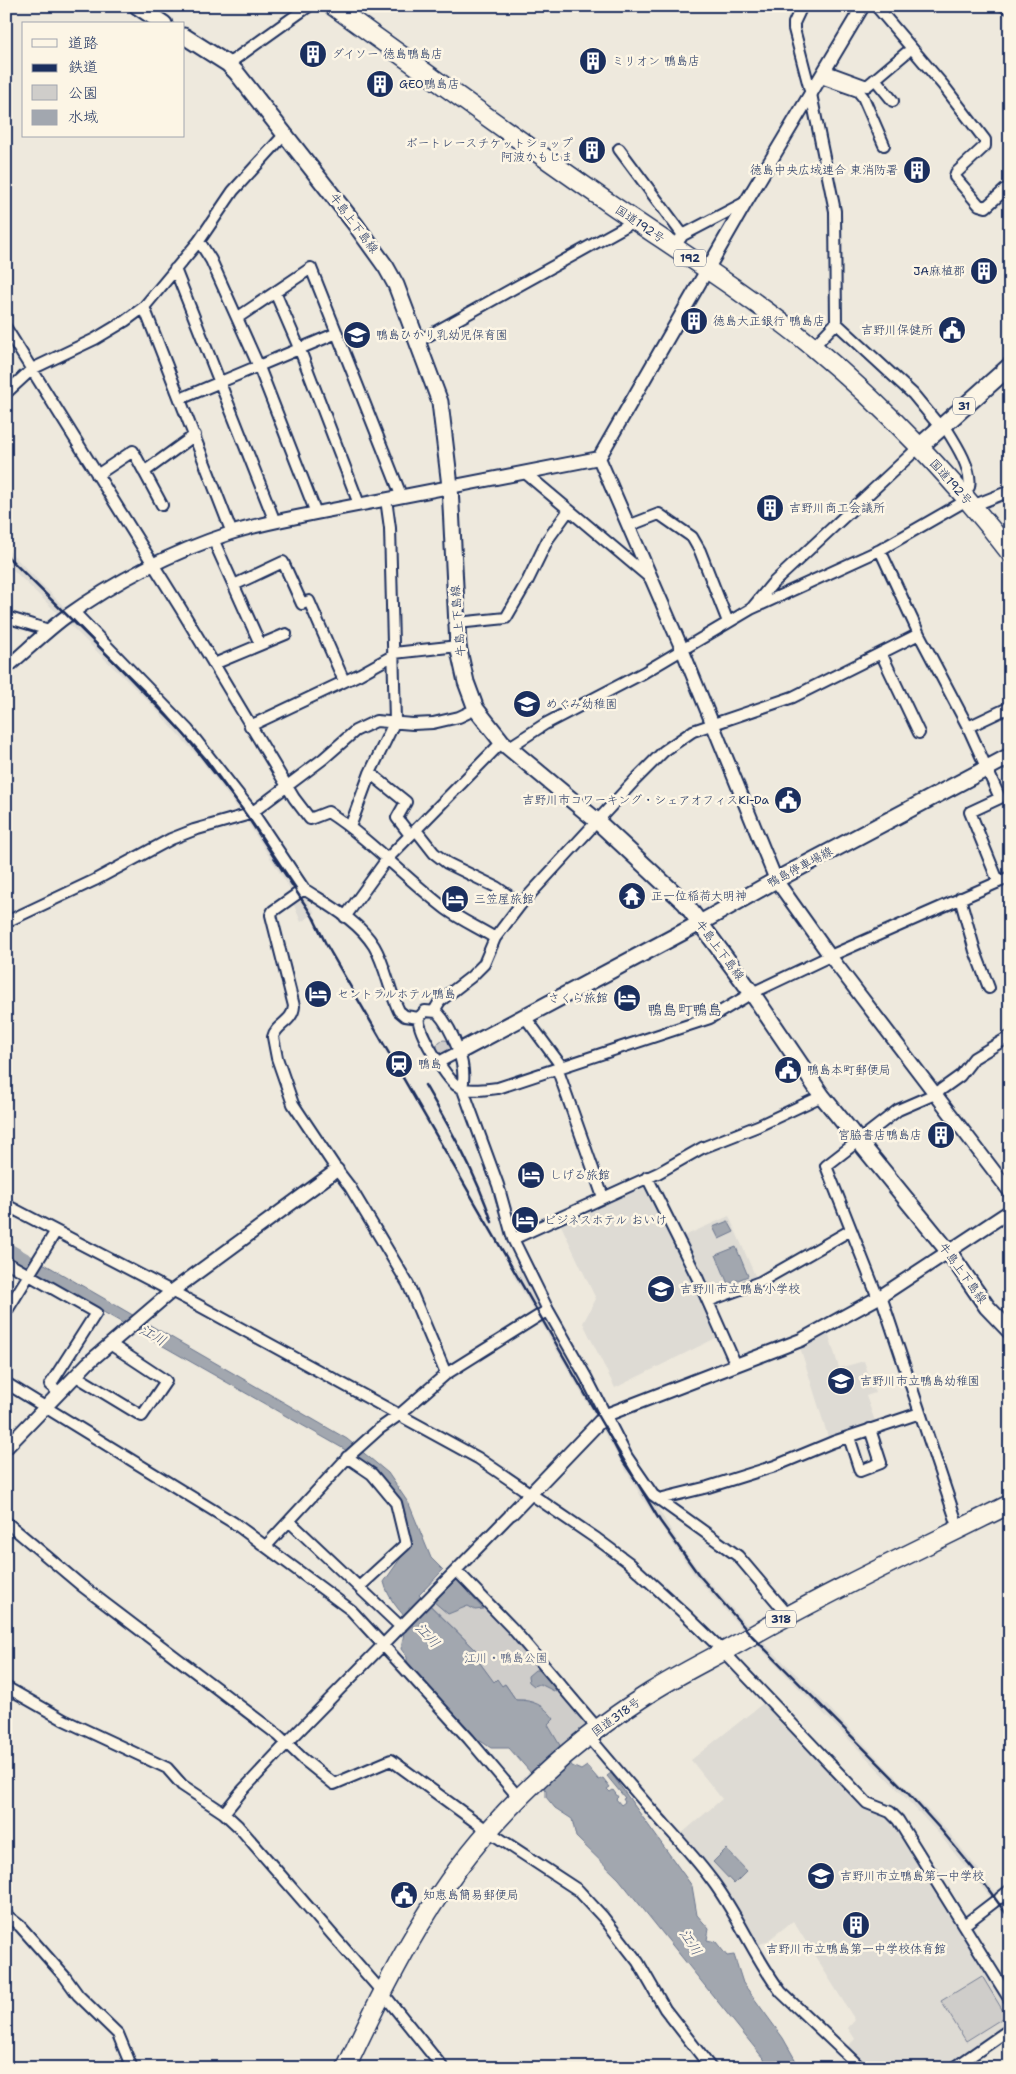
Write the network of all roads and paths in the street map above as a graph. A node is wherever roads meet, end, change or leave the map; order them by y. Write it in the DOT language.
graph roads {
  1 [pos="137,6"];
  2 [pos="308,6"];
  3 [pos="333,6"];
  4 [pos="802,6"];
  5 [pos="863,6"];
  6 [pos="876,6"];
  7 [pos="1004,6"];
  8 [pos="1010,9"];
  9 [pos="161,22"];
  10 [pos="185,37"];
  11 [pos="906,53"];
  12 [pos="228,64"];
  13 [pos="824,74"];
  14 [pos="875,79"];
  15 [pos="811,94"];
  16 [pos="893,101"];
  17 [pos="285,134"];
  18 [pos="884,145"];
  19 [pos="619,149"];
  20 [pos="1010,193"];
  21 [pos="746,202"];
  22 [pos="635,221"];
  23 [pos="199,241"];
  24 [pos="679,241"];
  25 [pos="708,269"];
  26 [pos="175,270"];
  27 [pos="275,292"];
  28 [pos="144,307"];
  29 [pos="237,318"];
  30 [pos="836,323"];
  31 [pos="6,328"];
  32 [pos="337,334"];
  33 [pos="418,342"];
  34 [pos="813,347"];
  35 [pos="300,350"];
  36 [pos="1010,366"];
  37 [pos="259,367"];
  38 [pos="32,369"];
  39 [pos="220,383"];
  40 [pos="6,393"];
  41 [pos="180,398"];
  42 [pos="942,426"];
  43 [pos="195,435"];
  44 [pos="919,447"];
  45 [pos="599,458"];
  46 [pos="144,472"];
  47 [pos="524,472"];
  48 [pos="97,475"];
  49 [pos="450,486"];
  50 [pos="1010,492"];
  51 [pos="401,495"];
  52 [pos="386,498"];
  53 [pos="967,500"];
  54 [pos="359,504"];
  55 [pos="162,505"];
  56 [pos="569,510"];
  57 [pos="316,513"];
  58 [pos="276,522"];
  59 [pos="628,526"];
  60 [pos="232,533"];
  61 [pos="213,539"];
  62 [pos="880,550"];
  63 [pos="1010,552"];
  64 [pos="153,564"];
  65 [pos="651,578"];
  66 [pos="234,585"];
  67 [pos="751,609"];
  68 [pos="74,612"];
  69 [pos="6,618"];
  70 [pos="728,622"];
  71 [pos="457,623"];
  72 [pos="49,630"];
  73 [pos="286,634"];
  74 [pos="919,634"];
  75 [pos="260,644"];
  76 [pos="458,646"];
  77 [pos="682,650"];
  78 [pos="881,653"];
  79 [pos="394,654"];
  80 [pos="214,664"];
  81 [pos="6,668"];
  82 [pos="344,681"];
  83 [pos="1010,707"];
  84 [pos="476,709"];
  85 [pos="395,721"];
  86 [pos="712,724"];
  87 [pos="250,726"];
  88 [pos="968,727"];
  89 [pos="920,733"];
  90 [pos="505,745"];
  91 [pos="1010,756"];
  92 [pos="988,768"];
  93 [pos="370,773"];
  94 [pos="288,785"];
  95 [pos="252,812"];
  96 [pos="597,822"];
  97 [pos="350,827"];
  98 [pos="413,832"];
  99 [pos="387,859"];
  100 [pos="1010,876"];
  101 [pos="776,880"];
  102 [pos="998,881"];
  103 [pos="304,889"];
  104 [pos="960,898"];
  105 [pos="521,904"];
  106 [pos="346,917"];
  107 [pos="6,922"];
  108 [pos="700,923"];
  109 [pos="495,938"];
  110 [pos="830,956"];
  111 [pos="989,988"];
  112 [pos="752,994"];
  113 [pos="434,1011"];
  114 [pos="525,1017"];
  115 [pos="419,1018"];
  116 [pos="1009,1037"];
  117 [pos="460,1051"];
  118 [pos="439,1062"];
  119 [pos="559,1067"];
  120 [pos="462,1087"];
  121 [pos="935,1094"];
  122 [pos="822,1096"];
  123 [pos="858,1140"];
  124 [pos="336,1170"];
  125 [pos="647,1177"];
  126 [pos="1010,1192"];
  127 [pos="603,1197"];
  128 [pos="6,1206"];
  129 [pos="1010,1211"];
  130 [pos="56,1230"];
  131 [pos="851,1230"];
  132 [pos="514,1238"];
  133 [pos="949,1252"];
  134 [pos="6,1262"];
  135 [pos="29,1274"];
  136 [pos="171,1292"];
  137 [pos="879,1297"];
  138 [pos="708,1301"];
  139 [pos="548,1310"];
  140 [pos="6,1312"];
  141 [pos="1010,1331"];
  142 [pos="110,1344"];
  143 [pos="736,1365"];
  144 [pos="446,1374"];
  145 [pos="76,1376"];
  146 [pos="6,1383"];
  147 [pos="59,1392"];
  148 [pos="45,1407"];
  149 [pos="920,1412"];
  150 [pos="399,1415"];
  151 [pos="606,1415"];
  152 [pos="870,1430"];
  153 [pos="848,1437"];
  154 [pos="6,1448"];
  155 [pos="348,1457"];
  156 [pos="529,1494"];
  157 [pos="659,1499"];
  158 [pos="1010,1504"];
  159 [pos="512,1513"];
  160 [pos="289,1521"];
  161 [pos="6,1522"];
  162 [pos="959,1530"];
  163 [pos="266,1546"];
  164 [pos="456,1571"];
  165 [pos="359,1587"];
  166 [pos="788,1615"];
  167 [pos="403,1625"];
  168 [pos="384,1645"];
  169 [pos="722,1650"];
  170 [pos="6,1688"];
  171 [pos="594,1733"];
  172 [pos="287,1743"];
  173 [pos="519,1798"];
  174 [pos="224,1813"];
  175 [pos="488,1830"];
  176 [pos="1010,1890"];
  177 [pos="6,1915"];
  178 [pos="964,1925"];
  179 [pos="382,1992"];
  180 [pos="1010,2000"];
  181 [pos="1010,2029"];
  182 [pos="132,2068"];
  183 [pos="346,2068"];
  184 [pos="443,2068"];
  185 [pos="711,2068"];
  186 [pos="861,2068"];
  187 [pos="954,2068"];
  1 -- 9 [label="main road"];
  2 -- 12 [label="street"];
  3 -- 22 [label="highway, 国道192号 / 192"];
  4 -- 15 [label="street"];
  5 -- 13 [label="street"];
  6 -- 20 [label="street"];
  7 -- 8 [label="street"];
  10 -- 12 [label="main road, 牛島上下島線"];
  11 -- 14 [label="street"];
  12 -- 17 [label="main road, 牛島上下島線"];
  13 -- 14 [label="street"];
  13 -- 15 [label="street"];
  13 -- 18 [label="street"];
  14 -- 16 [label="street"];
  15 -- 21 [label="street"];
  15 -- 30 [label="street"];
  17 -- 23 [label="street"];
  17 -- 33 [label="main road, 牛島上下島線"];
  19 -- 24 [label="street"];
  21 -- 24 [label="street"];
  21 -- 25 [label="street"];
  22 -- 24 [label="highway, 国道192号 / 192"];
  22 -- 33 [label="street"];
  23 -- 26 [label="street"];
  23 -- 29 [label="street"];
  24 -- 25 [label="highway, 国道192号 / 192"];
  25 -- 34 [label="highway, 国道192号 / 192"];
  25 -- 45 [label="street"];
  26 -- 28 [label="street"];
  26 -- 39 [label="street"];
  27 -- 29 [label="street"];
  27 -- 32 [label="street"];
  27 -- 35 [label="street"];
  28 -- 38 [label="street"];
  28 -- 41 [label="street"];
  29 -- 37 [label="street"];
  30 -- 34 [label="street"];
  30 -- 42 [label="street"];
  31 -- 38 [label="street"];
  32 -- 35 [label="street"];
  32 -- 51 [label="street"];
  33 -- 49 [label="main road, 牛島上下島線"];
  34 -- 44 [label="highway, 国道192号 / 192"];
  35 -- 37 [label="street"];
  35 -- 54 [label="street"];
  36 -- 42 [label="main road, 31"];
  37 -- 39 [label="street"];
  37 -- 57 [label="street"];
  38 -- 40 [label="street"];
  38 -- 48 [label="street"];
  39 -- 41 [label="street"];
  39 -- 58 [label="street"];
  41 -- 43 [label="street"];
  42 -- 44 [label="main road, 31"];
  42 -- 53 [label="street"];
  43 -- 46 [label="street"];
  43 -- 60 [label="street"];
  44 -- 53 [label="highway, 国道192号 / 192"];
  44 -- 67 [label="street"];
  45 -- 47 [label="street"];
  45 -- 59 [label="street"];
  46 -- 48 [label="street"];
  46 -- 55 [label="street"];
  47 -- 49 [label="street"];
  47 -- 56 [label="street"];
  48 -- 64 [label="street"];
  49 -- 51 [label="street"];
  49 -- 71 [label="main road, 牛島上下島線"];
  50 -- 53 [label="street"];
  51 -- 52 [label="street"];
  52 -- 54 [label="street"];
  52 -- 79 [label="street"];
  53 -- 62 [label="street"];
  53 -- 63 [label="highway, 国道192号 / 192"];
  54 -- 57 [label="street"];
  56 -- 65 [label="street"];
  56 -- 71 [label="street"];
  57 -- 58 [label="street"];
  58 -- 60 [label="street"];
  59 -- 65 [label="street"];
  59 -- 70 [label="street"];
  60 -- 61 [label="street"];
  61 -- 64 [label="street"];
  61 -- 66 [label="street"];
  62 -- 67 [label="street"];
  62 -- 74 [label="street"];
  64 -- 68 [label="street"];
  64 -- 80 [label="street"];
  65 -- 77 [label="street"];
  66 -- 75 [label="street"];
  66 -- 82 [label="street"];
  67 -- 70 [label="street"];
  68 -- 72 [label="street"];
  68 -- 95 [label="street"];
  69 -- 72 [label="street"];
  70 -- 77 [label="street"];
  71 -- 76 [label="main road, 牛島上下島線"];
  72 -- 81 [label="street"];
  73 -- 75 [label="street"];
  74 -- 78 [label="street"];
  74 -- 88 [label="street"];
  75 -- 80 [label="street"];
  76 -- 79 [label="street"];
  76 -- 84 [label="main road, 牛島上下島線"];
  77 -- 86 [label="street"];
  77 -- 90 [label="street"];
  78 -- 86 [label="street"];
  78 -- 89 [label="street"];
  79 -- 82 [label="street"];
  79 -- 85 [label="street"];
  80 -- 87 [label="street"];
  82 -- 87 [label="street"];
  83 -- 88 [label="street"];
  84 -- 85 [label="street"];
  84 -- 90 [label="main road, 牛島上下島線"];
  85 -- 93 [label="street"];
  85 -- 94 [label="street"];
  86 -- 96 [label="street"];
  86 -- 101 [label="street"];
  87 -- 94 [label="street"];
  88 -- 92 [label="street"];
  90 -- 96 [label="main road, 牛島上下島線"];
  90 -- 98 [label="street"];
  91 -- 92 [label="main road, 鴨島停車場線"];
  92 -- 101 [label="main road, 鴨島停車場線"];
  92 -- 102 [label="street"];
  93 -- 97 [label="street"];
  93 -- 98 [label="street"];
  94 -- 95 [label="street"];
  94 -- 97 [label="street"];
  95 -- 103 [label="street"];
  95 -- 107 [label="street"];
  96 -- 105 [label="street"];
  96 -- 108 [label="main road, 牛島上下島線"];
  97 -- 99 [label="street"];
  98 -- 99 [label="street"];
  98 -- 105 [label="street"];
  99 -- 106 [label="street"];
  99 -- 109 [label="street"];
  100 -- 102 [label="street"];
  101 -- 108 [label="main road, 鴨島停車場線"];
  101 -- 110 [label="street"];
  102 -- 104 [label="street"];
  103 -- 106 [label="street"];
  103 -- 124 [label="street"];
  104 -- 110 [label="street"];
  104 -- 111 [label="street"];
  105 -- 109 [label="street"];
  106 -- 115 [label="street"];
  108 -- 112 [label="main road, 牛島上下島線"];
  108 -- 114 [label="main road, 鴨島停車場線"];
  109 -- 113 [label="street"];
  110 -- 112 [label="street"];
  110 -- 121 [label="street"];
  112 -- 119 [label="street"];
  112 -- 122 [label="main road, 牛島上下島線"];
  113 -- 115 [label="street"];
  113 -- 117 [label="street"];
  114 -- 117 [label="main road, 鴨島停車場線"];
  114 -- 119 [label="street"];
  115 -- 118 [label="street"];
  116 -- 121 [label="street"];
  117 -- 118 [label="street"];
  117 -- 120 [label="street"];
  118 -- 120 [label="street"];
  119 -- 120 [label="street"];
  119 -- 127 [label="street"];
  120 -- 132 [label="street"];
  121 -- 123 [label="street"];
  121 -- 126 [label="street"];
  122 -- 123 [label="main road, 牛島上下島線"];
  122 -- 125 [label="street"];
  123 -- 131 [label="street"];
  123 -- 133 [label="main road, 牛島上下島線"];
  124 -- 136 [label="street"];
  124 -- 144 [label="street"];
  125 -- 127 [label="street"];
  125 -- 138 [label="street"];
  127 -- 132 [label="street"];
  128 -- 130 [label="street"];
  129 -- 133 [label="street"];
  130 -- 135 [label="street"];
  130 -- 136 [label="street"];
  131 -- 137 [label="street"];
  131 -- 138 [label="street"];
  132 -- 139 [label="street"];
  133 -- 137 [label="street"];
  133 -- 141 [label="main road, 牛島上下島線"];
  134 -- 135 [label="street"];
  135 -- 140 [label="street"];
  135 -- 147 [label="street"];
  136 -- 142 [label="street"];
  136 -- 150 [label="street"];
  137 -- 143 [label="street"];
  137 -- 149 [label="street"];
  138 -- 143 [label="street"];
  139 -- 144 [label="street"];
  139 -- 151 [label="street"];
  142 -- 145 [label="street"];
  142 -- 145 [label="street"];
  143 -- 151 [label="street"];
  144 -- 150 [label="street"];
  145 -- 147 [label="street"];
  146 -- 148 [label="street"];
  147 -- 148 [label="street"];
  148 -- 154 [label="street"];
  148 -- 163 [label="street"];
  149 -- 152 [label="street"];
  149 -- 162 [label="street"];
  150 -- 155 [label="street"];
  150 -- 156 [label="street"];
  151 -- 156 [label="street"];
  151 -- 157 [label="street"];
  152 -- 153 [label="street"];
  152 -- 153 [label="street"];
  153 -- 157 [label="street"];
  155 -- 160 [label="street"];
  155 -- 165 [label="street"];
  156 -- 159 [label="street"];
  156 -- 169 [label="street"];
  157 -- 166 [label="street"];
  158 -- 162 [label="highway, 国道318号 / 318"];
  159 -- 164 [label="street"];
  160 -- 163 [label="street"];
  160 -- 165 [label="street"];
  161 -- 172 [label="street"];
  162 -- 166 [label="highway, 国道318号 / 318"];
  163 -- 168 [label="street"];
  164 -- 167 [label="street"];
  164 -- 171 [label="street"];
  165 -- 167 [label="street"];
  166 -- 169 [label="highway, 国道318号 / 318"];
  167 -- 168 [label="street"];
  168 -- 172 [label="street"];
  168 -- 173 [label="street"];
  169 -- 171 [label="highway, 国道318号 / 318"];
  169 -- 178 [label="street"];
  170 -- 174 [label="street"];
  171 -- 173 [label="highway, 国道318号 / 318"];
  171 -- 186 [label="street"];
  172 -- 174 [label="street"];
  172 -- 175 [label="street"];
  173 -- 175 [label="highway, 国道318号 / 318"];
  174 -- 179 [label="street"];
  175 -- 179 [label="highway, 国道318号 / 318"];
  175 -- 185 [label="street"];
  176 -- 178 [label="street"];
  177 -- 182 [label="street"];
  178 -- 180 [label="street"];
  179 -- 183 [label="highway, 国道318号 / 318"];
  179 -- 184 [label="street"];
  181 -- 187 [label="street"];
}
